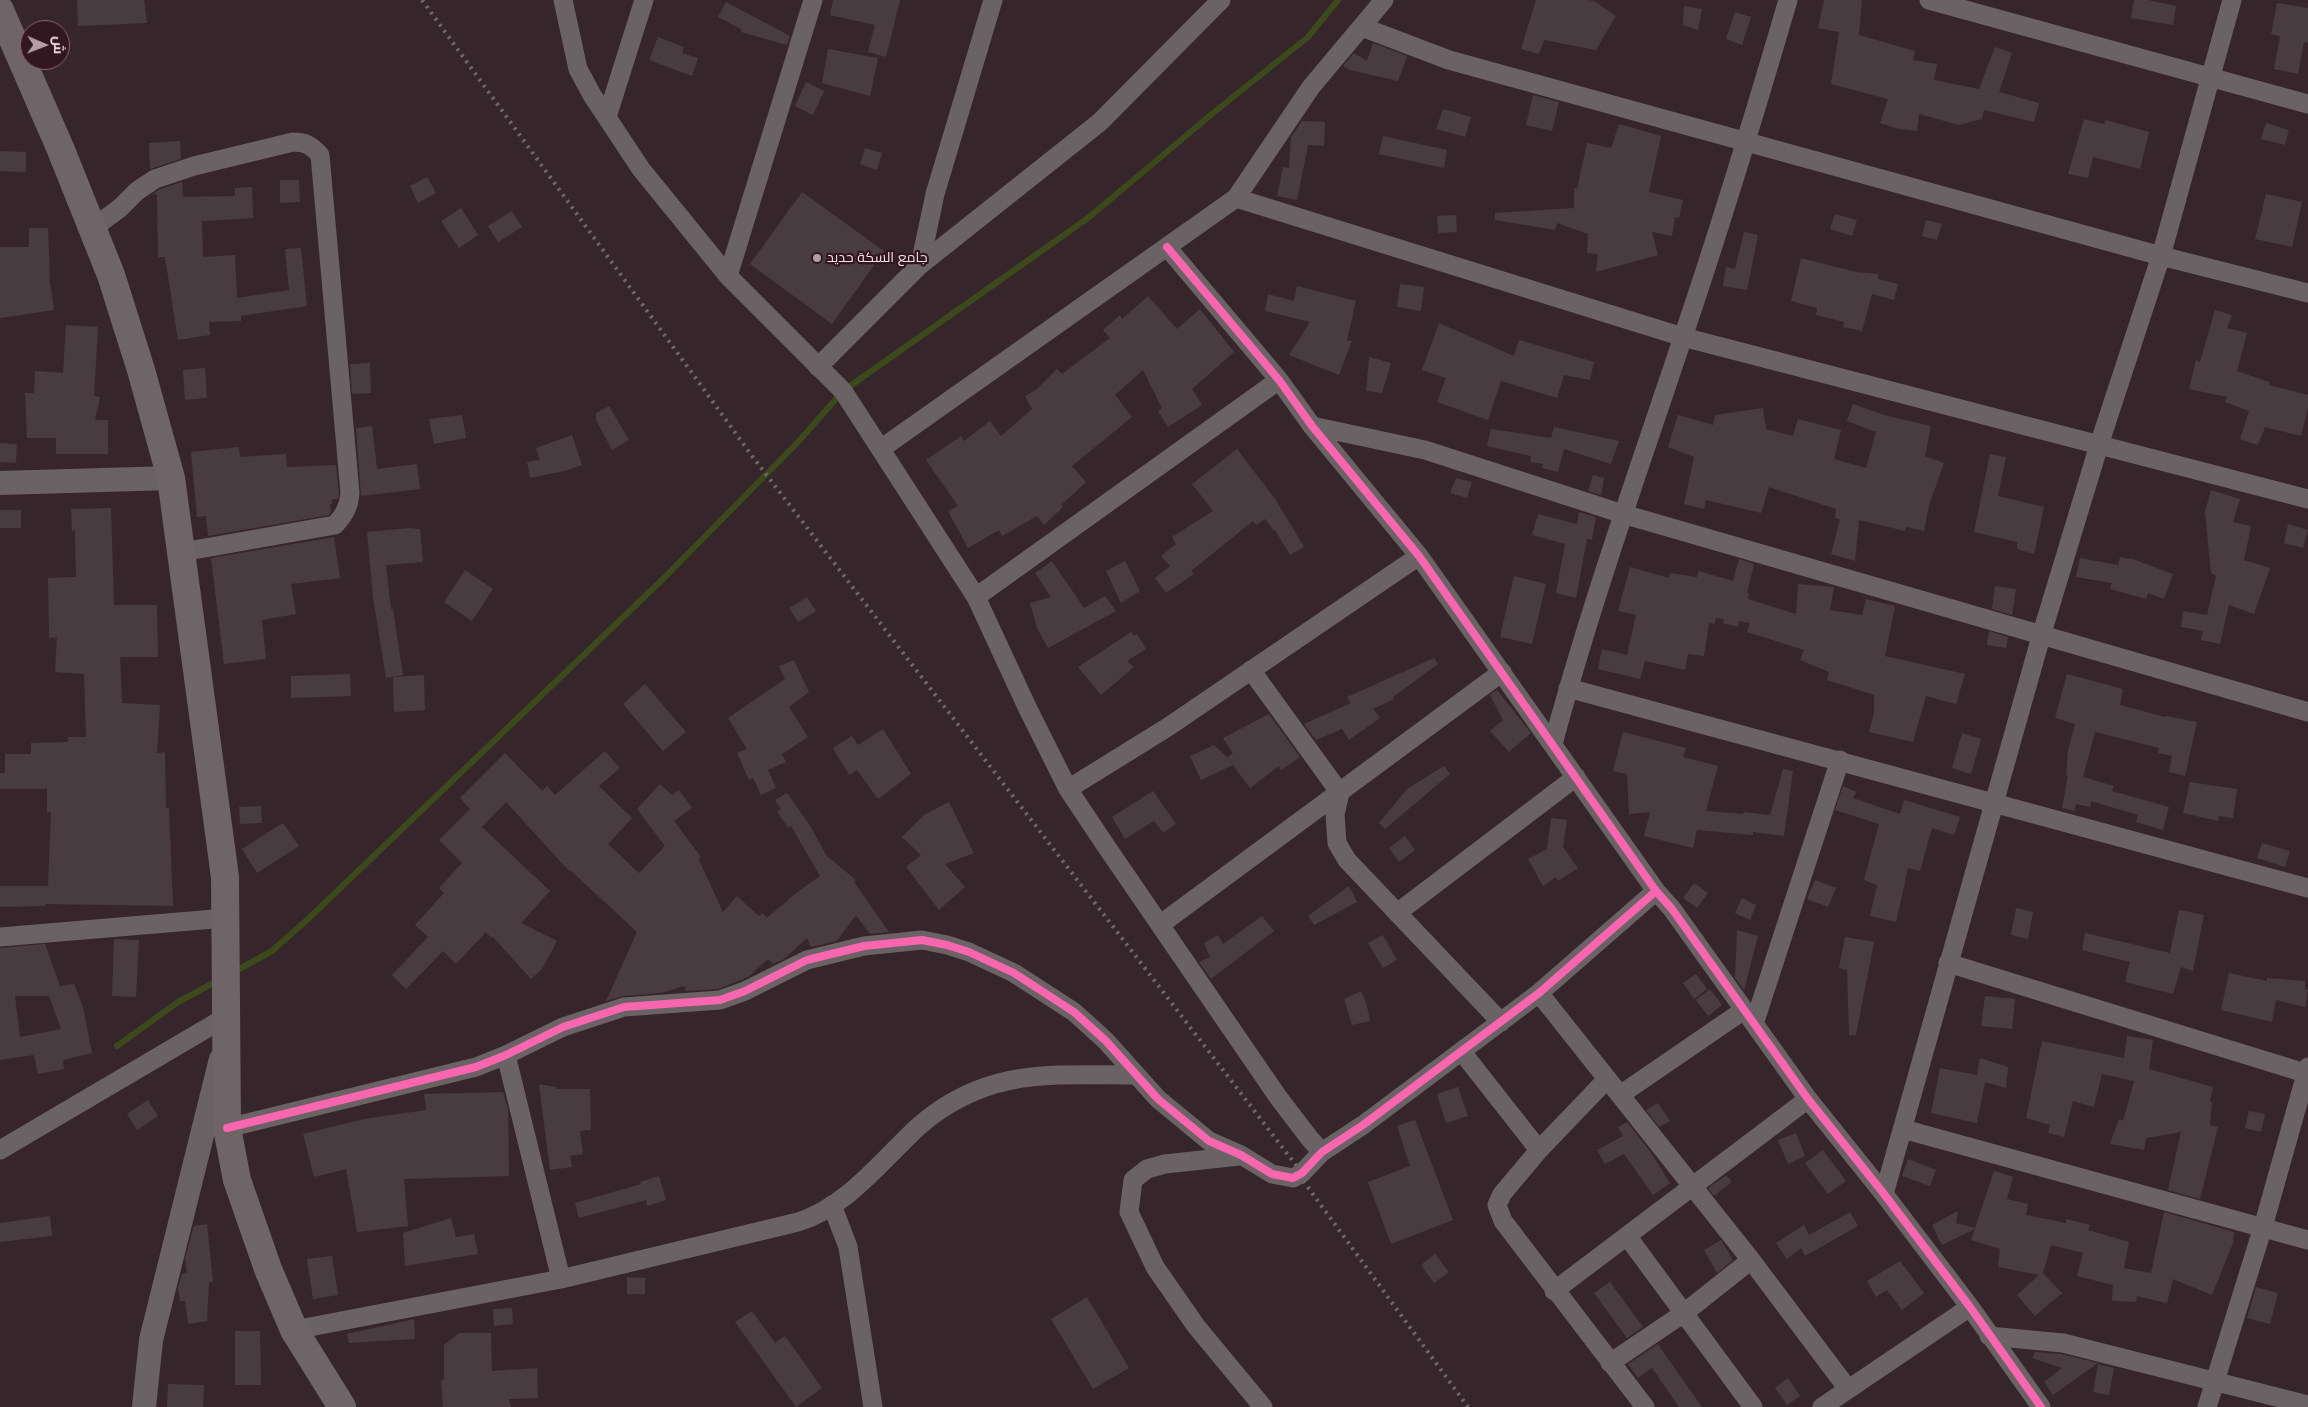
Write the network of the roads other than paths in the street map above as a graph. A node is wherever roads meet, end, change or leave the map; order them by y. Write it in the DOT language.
graph roads {
  1 [pos="563,0"];
  2 [pos="644,0"];
  3 [pos="812,0"];
  4 [pos="993,0"];
  5 [pos="1221,0"];
  6 [pos="1384,0"];
  7 [pos="1788,0"];
  8 [pos="1929,0"];
  9 [pos="2232,0"];
  10 [pos="0,10"];
  11 [pos="1362,27"];
  12 [pos="7,44"];
  13 [pos="2209,77"];
  14 [pos="2308,104"];
  15 [pos="607,117"];
  16 [pos="1747,143"];
  17 [pos="1236,198"];
  18 [pos="93,228"];
  19 [pos="1167,247"];
  20 [pos="2161,256"];
  21 [pos="920,265"];
  22 [pos="728,276"];
  23 [pos="2308,293"];
  24 [pos="1683,337"];
  25 [pos="818,367"];
  26 [pos="1279,380"];
  27 [pos="1312,426"];
  28 [pos="2099,445"];
  29 [pos="882,448"];
  30 [pos="171,478"];
  31 [pos="0,483"];
  32 [pos="2308,499"];
  33 [pos="1623,514"];
  34 [pos="182,552"];
  35 [pos="1420,556"];
  36 [pos="976,597"];
  37 [pos="2042,633"];
  38 [pos="1251,670"];
  39 [pos="1502,672"];
  40 [pos="1568,688"];
  41 [pos="2308,712"];
  42 [pos="1553,744"];
  43 [pos="1840,760"];
  44 [pos="1576,777"];
  45 [pos="1068,789"];
  46 [pos="1340,793"];
  47 [pos="1995,802"];
  48 [pos="2308,888"];
  49 [pos="1656,891"];
  50 [pos="1397,913"];
  51 [pos="1160,924"];
  52 [pos="226,928"];
  53 [pos="0,937"];
  54 [pos="1948,963"];
  55 [pos="1539,992"];
  56 [pos="227,1017"];
  57 [pos="1749,1017"];
  58 [pos="1501,1022"];
  59 [pos="1462,1052"];
  60 [pos="506,1055"];
  61 [pos="2307,1071"];
  62 [pos="1135,1075"];
  63 [pos="1607,1079"];
  64 [pos="1620,1095"];
  65 [pos="1808,1099"];
  66 [pos="227,1128"];
  67 [pos="1903,1129"];
  68 [pos="0,1150"];
  69 [pos="1539,1150"];
  70 [pos="1322,1152"];
  71 [pos="1241,1156"];
  72 [pos="1693,1187"];
  73 [pos="1884,1194"];
  74 [pos="832,1205"];
  75 [pos="2262,1227"];
  76 [pos="1626,1236"];
  77 [pos="2308,1240"];
  78 [pos="1751,1260"];
  79 [pos="561,1279"];
  80 [pos="1554,1291"];
  81 [pos="1970,1307"];
  82 [pos="1684,1313"];
  83 [pos="294,1330"];
  84 [pos="1989,1336"];
  85 [pos="1610,1363"];
  86 [pos="2214,1380"];
  87 [pos="1848,1390"];
  88 [pos="2308,1405"];
  89 [pos="144,1407"];
  90 [pos="342,1407"];
  91 [pos="873,1407"];
  92 [pos="1263,1407"];
  93 [pos="1645,1407"];
  94 [pos="1753,1407"];
  95 [pos="1822,1407"];
  96 [pos="2041,1407"];
  97 [pos="2207,1407"];
  1 -- 15 [label="street"];
  2 -- 15 [label="street"];
  3 -- 22 [label="street"];
  4 -- 21 [label="street"];
  5 -- 21 [label="street"];
  6 -- 11 [label="street"];
  7 -- 16 [label="street"];
  8 -- 13 [label="street"];
  9 -- 13 [label="street"];
  10 -- 12 [label="main road"];
  11 -- 16 [label="street"];
  11 -- 17 [label="street"];
  12 -- 18 [label="main road"];
  13 -- 14 [label="street"];
  13 -- 20 [label="street"];
  15 -- 22 [label="street"];
  16 -- 20 [label="street"];
  16 -- 24 [label="street"];
  17 -- 19 [label="street"];
  17 -- 24 [label="street"];
  18 -- 30 [label="main road"];
  18 -- 34 [label="street"];
  19 -- 26 [label="street"];
  19 -- 29 [label="street"];
  20 -- 23 [label="street"];
  20 -- 28 [label="street"];
  21 -- 25 [label="street"];
  22 -- 25 [label="street"];
  24 -- 28 [label="street"];
  24 -- 33 [label="street"];
  25 -- 29 [label="street"];
  26 -- 27 [label="street"];
  26 -- 36 [label="street"];
  27 -- 33 [label="street"];
  27 -- 35 [label="street"];
  28 -- 32 [label="street"];
  28 -- 37 [label="street"];
  29 -- 36 [label="street"];
  30 -- 31 [label="street"];
  30 -- 34 [label="main road"];
  33 -- 37 [label="street"];
  33 -- 40 [label="street"];
  34 -- 52 [label="main road"];
  35 -- 38 [label="street"];
  35 -- 39 [label="street"];
  36 -- 45 [label="street"];
  37 -- 41 [label="street"];
  37 -- 47 [label="street"];
  38 -- 45 [label="street"];
  38 -- 46 [label="street"];
  39 -- 42 [label="street"];
  39 -- 46 [label="street"];
  40 -- 42 [label="street"];
  40 -- 43 [label="street"];
  42 -- 44 [label="street"];
  43 -- 47 [label="street"];
  43 -- 57 [label="street"];
  44 -- 49 [label="street"];
  44 -- 50 [label="street"];
  45 -- 51 [label="street"];
  46 -- 50 [label="street"];
  46 -- 51 [label="street"];
  47 -- 48 [label="street"];
  47 -- 54 [label="street"];
  49 -- 55 [label="street"];
  49 -- 57 [label="street"];
  50 -- 58 [label="street"];
  51 -- 70 [label="street"];
  52 -- 53 [label="street"];
  52 -- 56 [label="main road"];
  54 -- 61 [label="street"];
  54 -- 67 [label="street"];
  55 -- 58 [label="street"];
  55 -- 63 [label="street"];
  56 -- 66 [label="main road"];
  56 -- 68 [label="street"];
  56 -- 89 [label="street"];
  57 -- 64 [label="street"];
  57 -- 65 [label="street"];
  58 -- 59 [label="street"];
  59 -- 69 [label="street"];
  59 -- 70 [label="street"];
  60 -- 62 [label="street"];
  60 -- 66 [label="street"];
  60 -- 79 [label="street"];
  61 -- 75 [label="street"];
  62 -- 71 [label="street"];
  62 -- 74 [label="street"];
  63 -- 64 [label="street"];
  63 -- 69 [label="street"];
  64 -- 72 [label="street"];
  65 -- 72 [label="street"];
  65 -- 73 [label="street"];
  66 -- 83 [label="main road"];
  67 -- 73 [label="street"];
  67 -- 75 [label="street"];
  69 -- 80 [label="street"];
  70 -- 71 [label="street"];
  71 -- 92 [label="street"];
  72 -- 76 [label="street"];
  72 -- 78 [label="street"];
  73 -- 81 [label="street"];
  74 -- 79 [label="street"];
  74 -- 91 [label="street"];
  75 -- 77 [label="street"];
  75 -- 86 [label="street"];
  76 -- 80 [label="street"];
  76 -- 82 [label="street"];
  78 -- 82 [label="street"];
  78 -- 87 [label="street"];
  79 -- 83 [label="street"];
  80 -- 85 [label="street"];
  81 -- 84 [label="street"];
  81 -- 87 [label="street"];
  82 -- 85 [label="street"];
  82 -- 94 [label="street"];
  83 -- 90 [label="main road"];
  84 -- 86 [label="street"];
  84 -- 96 [label="street"];
  85 -- 93 [label="street"];
  86 -- 88 [label="street"];
  86 -- 97 [label="street"];
  87 -- 95 [label="street"];
}
